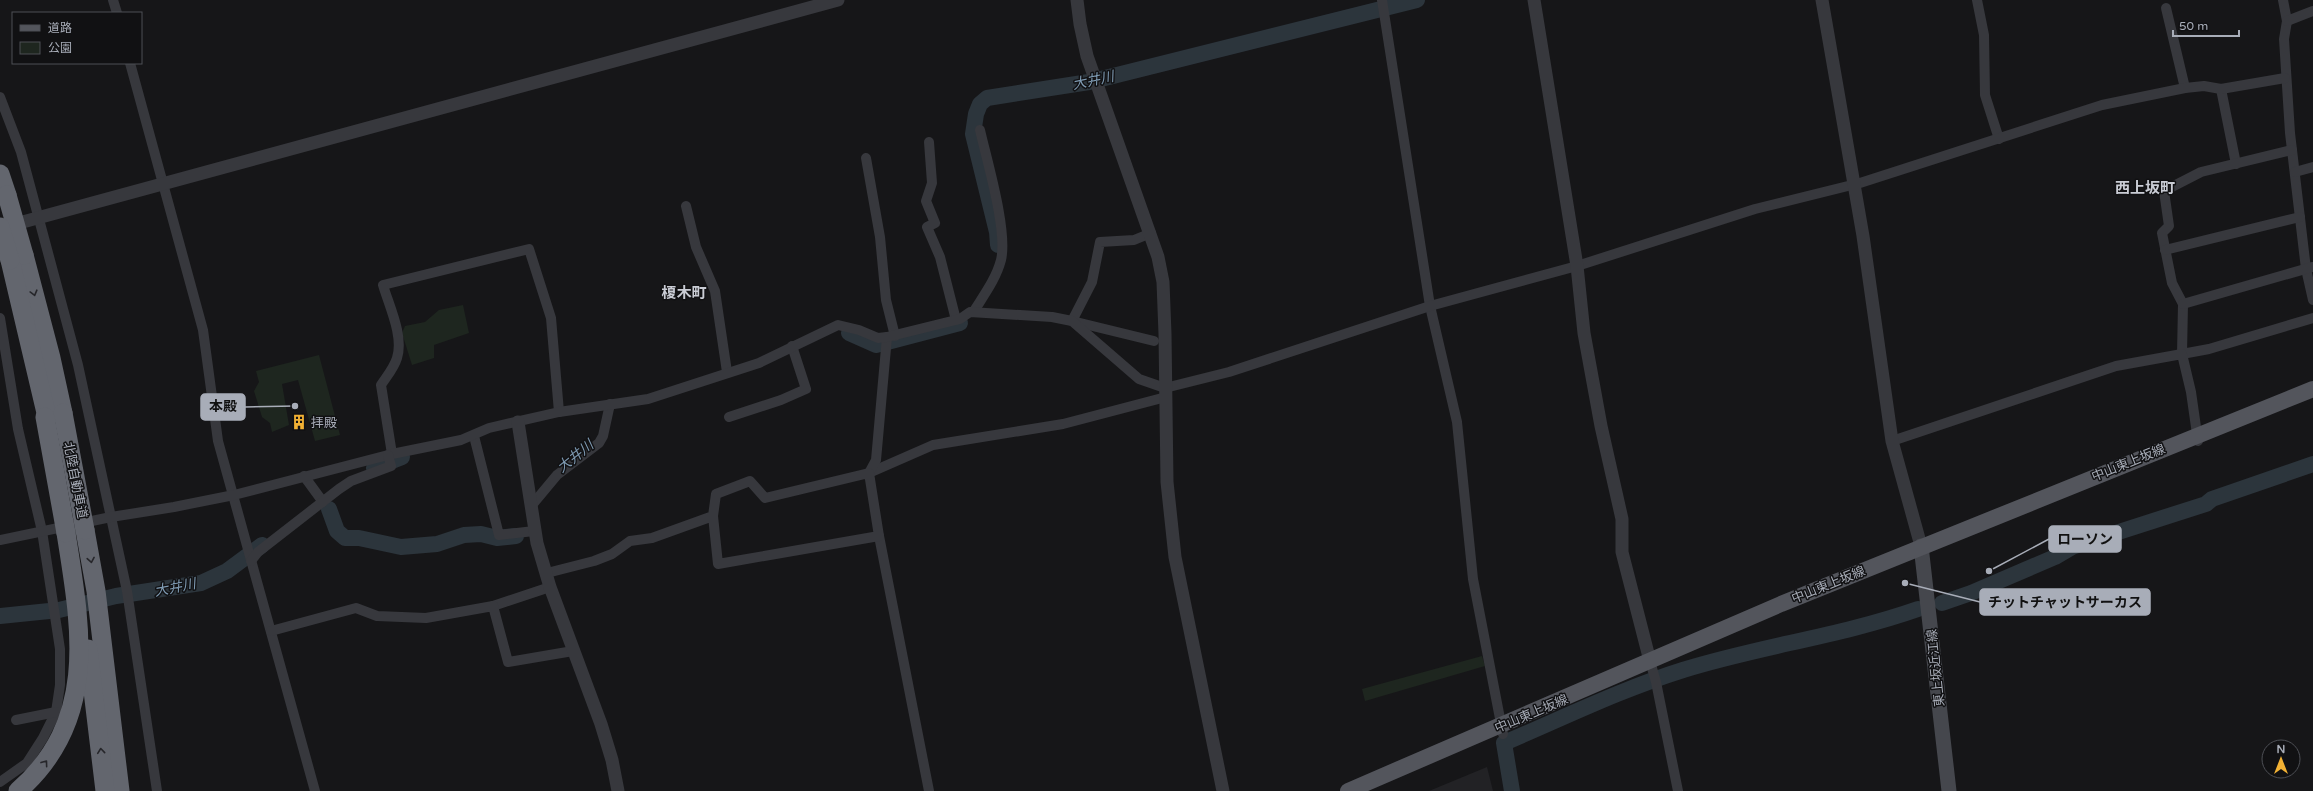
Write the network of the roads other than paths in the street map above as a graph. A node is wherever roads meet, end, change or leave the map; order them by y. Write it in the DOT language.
graph roads {
  1 [pos="113,0"];
  2 [pos="838,0"];
  3 [pos="1077,0"];
  4 [pos="1534,0"];
  5 [pos="1822,0"];
  6 [pos="1977,0"];
  7 [pos="2283,0"];
  8 [pos="1382,5"];
  9 [pos="2166,8"];
  10 [pos="2313,11"];
  11 [pos="117,12"];
  12 [pos="2287,21"];
  13 [pos="130,64"];
  14 [pos="2286,78"];
  15 [pos="2185,88"];
  16 [pos="2221,89"];
  17 [pos="0,97"];
  18 [pos="980,130"];
  19 [pos="2000,139"];
  20 [pos="929,142"];
  21 [pos="2292,150"];
  22 [pos="866,158"];
  23 [pos="2236,164"];
  24 [pos="2313,167"];
  25 [pos="2295,172"];
  26 [pos="0,174"];
  27 [pos="164,184"];
  28 [pos="1854,184"];
  29 [pos="686,206"];
  30 [pos="2300,217"];
  31 [pos="39,218"];
  32 [pos="0,227"];
  33 [pos="1151,233"];
  34 [pos="2165,250"];
  35 [pos="17,258"];
  36 [pos="1577,266"];
  37 [pos="2310,268"];
  38 [pos="2313,300"];
  39 [pos="2183,304"];
  40 [pos="1430,306"];
  41 [pos="974,311"];
  42 [pos="0,318"];
  43 [pos="2313,318"];
  44 [pos="956,320"];
  45 [pos="1072,321"];
  46 [pos="888,340"];
  47 [pos="1154,341"];
  48 [pos="792,346"];
  49 [pos="2182,354"];
  50 [pos="727,372"];
  51 [pos="2313,389"];
  52 [pos="1166,392"];
  53 [pos="2313,398"];
  54 [pos="610,404"];
  55 [pos="559,412"];
  56 [pos="52,416"];
  57 [pos="729,417"];
  58 [pos="518,422"];
  59 [pos="474,436"];
  60 [pos="2197,439"];
  61 [pos="1892,441"];
  62 [pos="390,458"];
  63 [pos="869,473"];
  64 [pos="304,476"];
  65 [pos="234,495"];
  66 [pos="321,499"];
  67 [pos="532,506"];
  68 [pos="111,516"];
  69 [pos="713,516"];
  70 [pos="42,531"];
  71 [pos="534,531"];
  72 [pos="879,536"];
  73 [pos="0,540"];
  74 [pos="1922,550"];
  75 [pos="251,559"];
  76 [pos="547,573"];
  77 [pos="550,587"];
  78 [pos="493,606"];
  79 [pos="91,623"];
  80 [pos="271,631"];
  81 [pos="573,651"];
  82 [pos="1654,672"];
  83 [pos="56,712"];
  84 [pos="16,720"];
  85 [pos="1502,730"];
  86 [pos="0,782"];
  87 [pos="119,790"];
  88 [pos="18,791"];
  89 [pos="157,791"];
  90 [pos="315,791"];
  91 [pos="618,791"];
  92 [pos="929,791"];
  93 [pos="1223,791"];
  94 [pos="1348,791"];
  95 [pos="1372,791"];
  96 [pos="1678,791"];
  97 [pos="1949,791"];
  1 -- 11 [label="street"];
  2 -- 27 [label="street"];
  3 -- 33 [label="street"];
  4 -- 36 [label="street"];
  5 -- 28 [label="street"];
  6 -- 19 [label="street"];
  7 -- 12 [label="street"];
  8 -- 40 [label="street"];
  9 -- 15 [label="street"];
  10 -- 12 [label="street"];
  12 -- 14 [label="street"];
  13 -- 27 [label="street"];
  14 -- 16 [label="street"];
  14 -- 21 [label="street"];
  15 -- 16 [label="street"];
  15 -- 19 [label="street"];
  16 -- 23 [label="street"];
  17 -- 31 [label="street"];
  18 -- 41 [label="street"];
  19 -- 28 [label="street"];
  20 -- 44 [label="street"];
  21 -- 23 [label="street"];
  21 -- 25 [label="street"];
  22 -- 46 [label="street"];
  23 -- 34 [label="street"];
  24 -- 25 [label="street"];
  25 -- 30 [label="street"];
  26 -- 35 [label="highway, 北陸自動車道, bridge"];
  27 -- 31 [label="street"];
  27 -- 65 [label="street"];
  28 -- 36 [label="street"];
  28 -- 61 [label="street"];
  29 -- 50 [label="street"];
  30 -- 34 [label="street"];
  30 -- 37 [label="street"];
  31 -- 32 [label="street"];
  31 -- 68 [label="street"];
  32 -- 35 [label="highway, 北陸自動車道, bridge"];
  33 -- 45 [label="street"];
  33 -- 52 [label="street"];
  34 -- 39 [label="street"];
  35 -- 56 [label="highway, 北陸自動車道, one-way"];
  35 -- 56 [label="highway, 北陸自動車道"];
  36 -- 40 [label="street"];
  36 -- 82 [label="street"];
  37 -- 38 [label="street"];
  37 -- 39 [label="street"];
  39 -- 49 [label="street"];
  40 -- 52 [label="street"];
  40 -- 85 [label="street"];
  41 -- 44 [label="street"];
  41 -- 45 [label="street"];
  42 -- 70 [label="street"];
  43 -- 49 [label="street"];
  44 -- 46 [label="street"];
  45 -- 47 [label="street"];
  45 -- 52 [label="street"];
  46 -- 48 [label="street"];
  46 -- 63 [label="street"];
  48 -- 50 [label="street"];
  48 -- 57 [label="street"];
  49 -- 60 [label="street"];
  49 -- 61 [label="street"];
  50 -- 54 [label="street"];
  51 -- 60 [label="main road, 中山東上坂線"];
  52 -- 63 [label="street"];
  52 -- 93 [label="street"];
  53 -- 60 [label="main road, 中山東上坂線"];
  54 -- 55 [label="street"];
  54 -- 67 [label="street"];
  55 -- 58 [label="street"];
  55 -- 62 [label="street"];
  56 -- 79 [label="highway, 北陸自動車道, bridge"];
  58 -- 59 [label="street"];
  58 -- 67 [label="street"];
  59 -- 62 [label="street"];
  59 -- 71 [label="street"];
  60 -- 74 [label="main road, 中山東上坂線"];
  61 -- 74 [label="street"];
  62 -- 64 [label="street"];
  62 -- 66 [label="street"];
  63 -- 69 [label="street"];
  63 -- 72 [label="street"];
  64 -- 65 [label="street"];
  64 -- 66 [label="street"];
  65 -- 68 [label="street"];
  65 -- 75 [label="street"];
  66 -- 75 [label="street"];
  67 -- 71 [label="street"];
  68 -- 70 [label="street"];
  68 -- 89 [label="street"];
  69 -- 72 [label="street"];
  69 -- 76 [label="street"];
  70 -- 73 [label="street"];
  70 -- 83 [label="street"];
  71 -- 76 [label="street"];
  72 -- 92 [label="street"];
  74 -- 82 [label="main road, 中山東上坂線"];
  74 -- 97 [label="main road, 東上坂近江線"];
  75 -- 80 [label="street"];
  76 -- 77 [label="street"];
  77 -- 78 [label="street"];
  77 -- 81 [label="street"];
  78 -- 80 [label="street"];
  78 -- 81 [label="street"];
  79 -- 87 [label="highway"];
  79 -- 87 [label="highway"];
  88 -- 79 [label="highway, one-way"];
  80 -- 90 [label="street"];
  81 -- 91 [label="street"];
  82 -- 85 [label="main road, 中山東上坂線"];
  82 -- 96 [label="street"];
  83 -- 84 [label="street"];
  83 -- 86 [label="street"];
  85 -- 94 [label="main road, 中山東上坂線"];
  85 -- 95 [label="main road, 中山東上坂線"];
}
